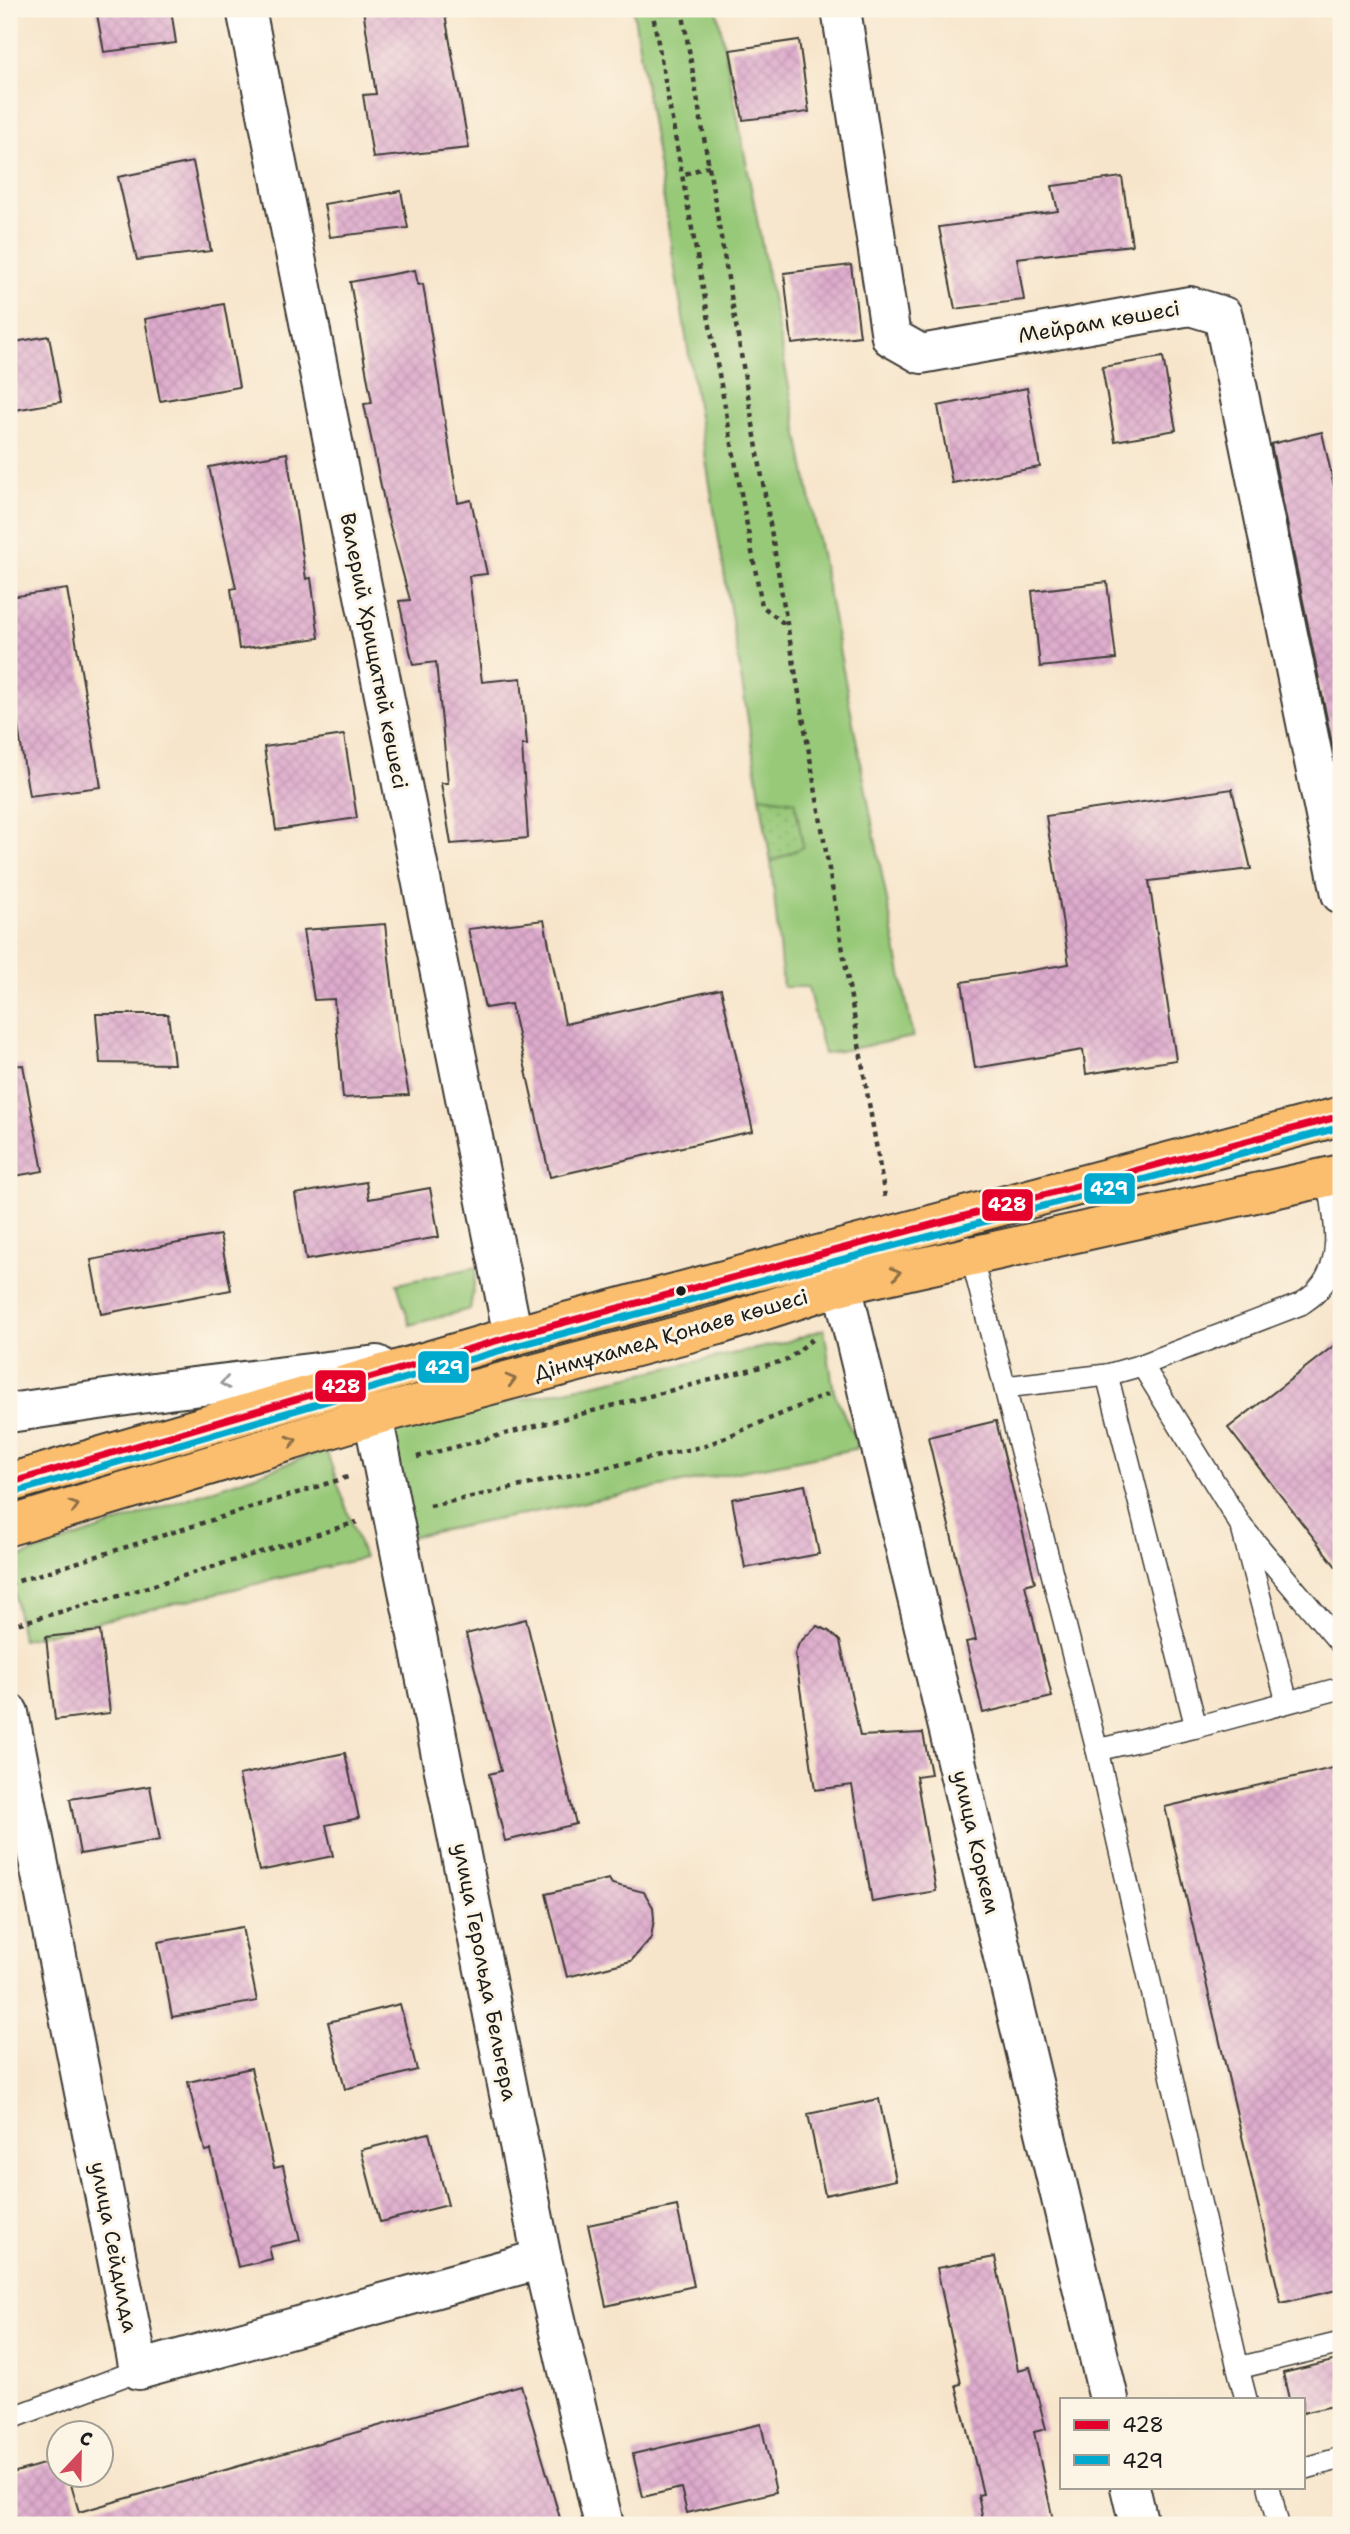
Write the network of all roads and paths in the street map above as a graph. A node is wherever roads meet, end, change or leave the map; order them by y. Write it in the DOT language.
graph roads {
  1 [pos="246,9"];
  2 [pos="652,9"];
  3 [pos="682,9"];
  4 [pos="841,9"];
  5 [pos="709,166"];
  6 [pos="682,175"];
  7 [pos="788,627"];
  8 [pos="1341,894"];
  9 [pos="1341,1116"];
  10 [pos="1335,1176"];
  11 [pos="885,1197"];
  12 [pos="961,1217"];
  13 [pos="971,1256"];
  14 [pos="845,1297"];
  15 [pos="513,1336"];
  16 [pos="439,1357"];
  17 [pos="1142,1365"];
  18 [pos="1107,1375"];
  19 [pos="1005,1387"];
  20 [pos="834,1392"];
  21 [pos="9,1413"];
  22 [pos="373,1416"];
  23 [pos="383,1466"];
  24 [pos="9,1483"];
  25 [pos="393,1514"];
  26 [pos="9,1526"];
  27 [pos="1242,1527"];
  28 [pos="9,1584"];
  29 [pos="9,1626"];
  30 [pos="1341,1644"];
  31 [pos="1341,1688"];
  32 [pos="1287,1702"];
  33 [pos="9,1713"];
  34 [pos="1196,1727"];
  35 [pos="1097,1750"];
  36 [pos="542,2259"];
  37 [pos="1341,2343"];
  38 [pos="1238,2368"];
  39 [pos="139,2370"];
  40 [pos="1109,2398"];
  41 [pos="1246,2398"];
  42 [pos="9,2419"];
  43 [pos="1341,2458"];
  44 [pos="1304,2469"];
  45 [pos="1130,2488"];
  46 [pos="1269,2488"];
  47 [pos="604,2525"];
  48 [pos="1139,2525"];
  49 [pos="1279,2525"];
  1 -- 15 [label="street, Валерий Хрищатый көшесі"];
  2 -- 6 [label="path"];
  3 -- 5 [label="path"];
  4 -- 8 [label="street, Мейрам көшесі"];
  5 -- 6 [label="path"];
  5 -- 7 [label="path"];
  6 -- 7 [label="path"];
  7 -- 11 [label="path"];
  9 -- 12 [label="main road, Дінмұхамед Қонаев көшесі"];
  10 -- 13 [label="main road, Дінмұхамед Қонаев көшесі"];
  10 -- 17 [label="lane"];
  12 -- 13 [label="lane"];
  12 -- 15 [label="main road, Дінмұхамед Қонаев көшесі"];
  14 -- 13 [label="main road, Дінмұхамед Қонаев көшесі, one-way"];
  13 -- 19 [label="lane"];
  22 -- 14 [label="main road, Дінмұхамед Қонаев көшесі, one-way"];
  14 -- 23 [label="path"];
  14 -- 40 [label="street, улица Коркем"];
  15 -- 16 [label="main road, Дінмұхамед Қонаев көшесі"];
  16 -- 21 [label="street, one-way"];
  16 -- 24 [label="main road, Дінмұхамед Қонаев көшесі"];
  17 -- 18 [label="lane"];
  17 -- 27 [label="lane"];
  18 -- 19 [label="lane"];
  18 -- 34 [label="lane"];
  19 -- 35 [label="lane"];
  20 -- 25 [label="path"];
  22 -- 23 [label="street, улица Герольда Бельгера"];
  26 -- 22 [label="main road, Дінмұхамед Қонаев көшесі, one-way"];
  23 -- 25 [label="street, улица Герольда Бельгера"];
  23 -- 28 [label="path"];
  25 -- 29 [label="path"];
  25 -- 36 [label="street, улица Герольда Бельгера"];
  27 -- 30 [label="lane"];
  27 -- 32 [label="lane"];
  31 -- 32 [label="lane"];
  32 -- 34 [label="lane"];
  33 -- 39 [label="street, улица Сейдилда"];
  34 -- 35 [label="lane"];
  35 -- 38 [label="lane"];
  36 -- 39 [label="street"];
  36 -- 47 [label="street, улица Герольда Бельгера"];
  37 -- 38 [label="lane"];
  38 -- 41 [label="lane"];
  39 -- 42 [label="lane"];
  43 -- 44 [label="lane"];
  45 -- 48 [label="street"];
  46 -- 49 [label="lane"];
}
